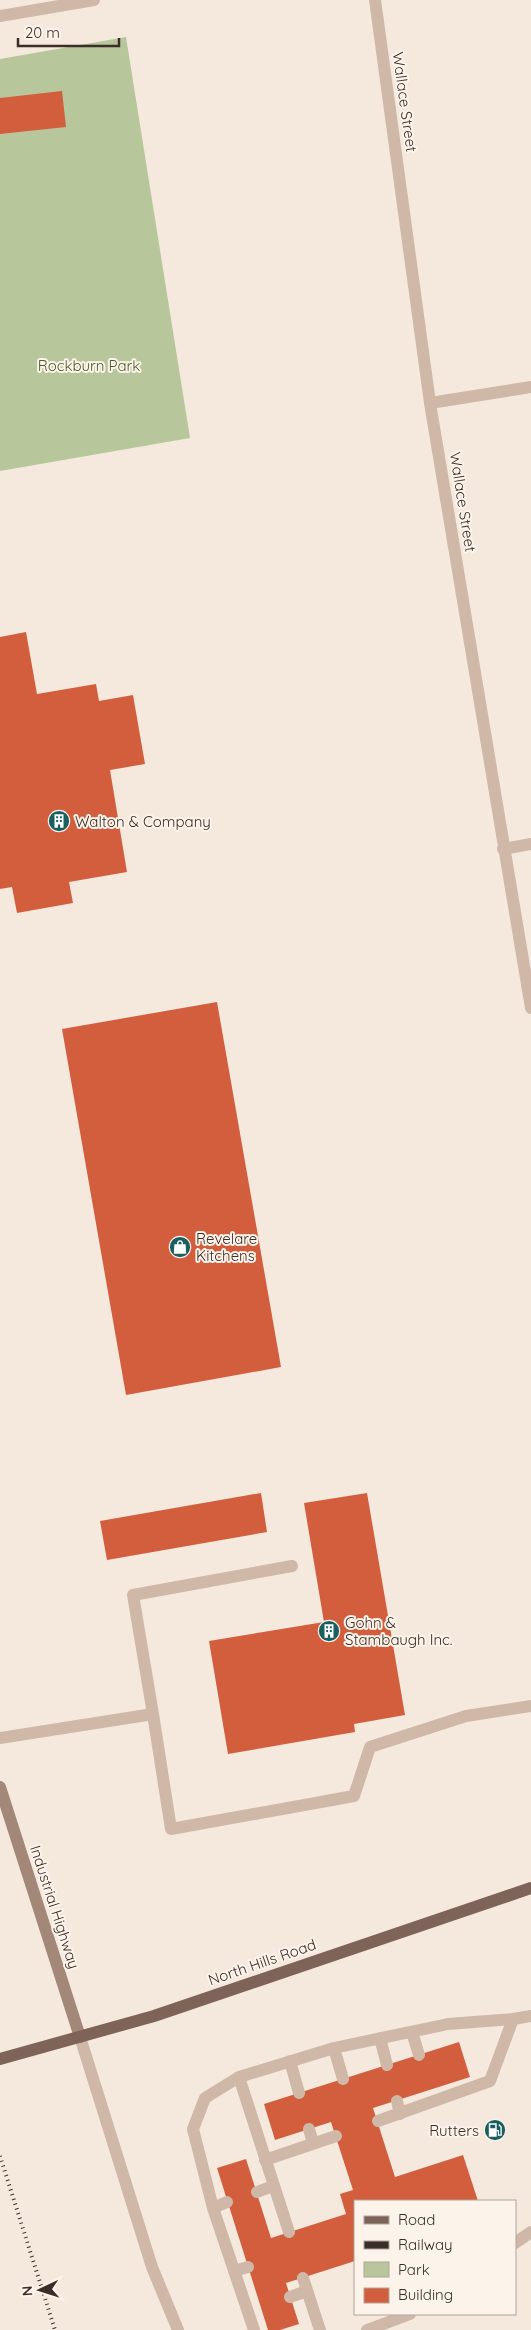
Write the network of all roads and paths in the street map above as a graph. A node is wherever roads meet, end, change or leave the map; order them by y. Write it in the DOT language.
graph roads {
  1 [pos="94,0"];
  2 [pos="375,0"];
  3 [pos="0,16"];
  4 [pos="531,387"];
  5 [pos="430,403"];
  6 [pos="531,844"];
  7 [pos="503,849"];
  8 [pos="531,1008"];
  9 [pos="292,1566"];
  10 [pos="531,1706"];
  11 [pos="153,1714"];
  12 [pos="0,1738"];
  13 [pos="0,1787"];
  14 [pos="531,1888"];
  15 [pos="531,2016"];
  16 [pos="513,2019"];
  17 [pos="412,2032"];
  18 [pos="80,2038"];
  19 [pos="380,2038"];
  20 [pos="334,2048"];
  21 [pos="419,2055"];
  22 [pos="0,2059"];
  23 [pos="290,2061"];
  24 [pos="387,2065"];
  25 [pos="239,2077"];
  26 [pos="343,2079"];
  27 [pos="299,2093"];
  28 [pos="397,2101"];
  29 [pos="400,2114"];
  30 [pos="378,2121"];
  31 [pos="309,2129"];
  32 [pos="336,2136"];
  33 [pos="313,2143"];
  34 [pos="265,2160"];
  35 [pos="273,2186"];
  36 [pos="257,2192"];
  37 [pos="228,2202"];
  38 [pos="213,2208"];
  39 [pos="289,2232"];
  40 [pos="531,2232"];
  41 [pos="516,2242"];
  42 [pos="248,2267"];
  43 [pos="234,2271"];
  44 [pos="303,2278"];
  45 [pos="307,2291"];
  46 [pos="290,2297"];
  47 [pos="260,2306"];
  48 [pos="248,2311"];
  49 [pos="407,2315"];
  50 [pos="178,2330"];
  51 [pos="254,2330"];
  52 [pos="320,2330"];
  53 [pos="367,2330"];
  1 -- 3 [label="street"];
  2 -- 5 [label="street, Wallace Street"];
  4 -- 5 [label="street"];
  5 -- 7 [label="street, Wallace Street"];
  6 -- 7 [label="street"];
  7 -- 8 [label="street, Wallace Street"];
  9 -- 11 [label="street"];
  10 -- 11 [label="street"];
  11 -- 12 [label="street"];
  13 -- 18 [label="street, Industrial Highway"];
  14 -- 18 [label="main road, North Hills Road"];
  15 -- 16 [label="street"];
  16 -- 17 [label="street"];
  16 -- 29 [label="street"];
  17 -- 19 [label="street"];
  17 -- 21 [label="street"];
  18 -- 22 [label="main road, North Hills Road"];
  18 -- 50 [label="street"];
  19 -- 20 [label="street"];
  19 -- 24 [label="street"];
  20 -- 23 [label="street"];
  20 -- 26 [label="street"];
  23 -- 25 [label="street"];
  23 -- 27 [label="street"];
  25 -- 34 [label="street"];
  25 -- 38 [label="street"];
  28 -- 29 [label="street"];
  29 -- 30 [label="street"];
  31 -- 33 [label="street"];
  32 -- 33 [label="street"];
  33 -- 34 [label="street"];
  34 -- 35 [label="street"];
  35 -- 36 [label="street"];
  35 -- 39 [label="street"];
  37 -- 38 [label="street"];
  38 -- 43 [label="street"];
  40 -- 41 [label="street"];
  42 -- 43 [label="street"];
  43 -- 48 [label="street"];
  44 -- 45 [label="street"];
  45 -- 46 [label="street"];
  45 -- 52 [label="street"];
  47 -- 48 [label="street"];
  48 -- 51 [label="street"];
  49 -- 53 [label="street"];
}
